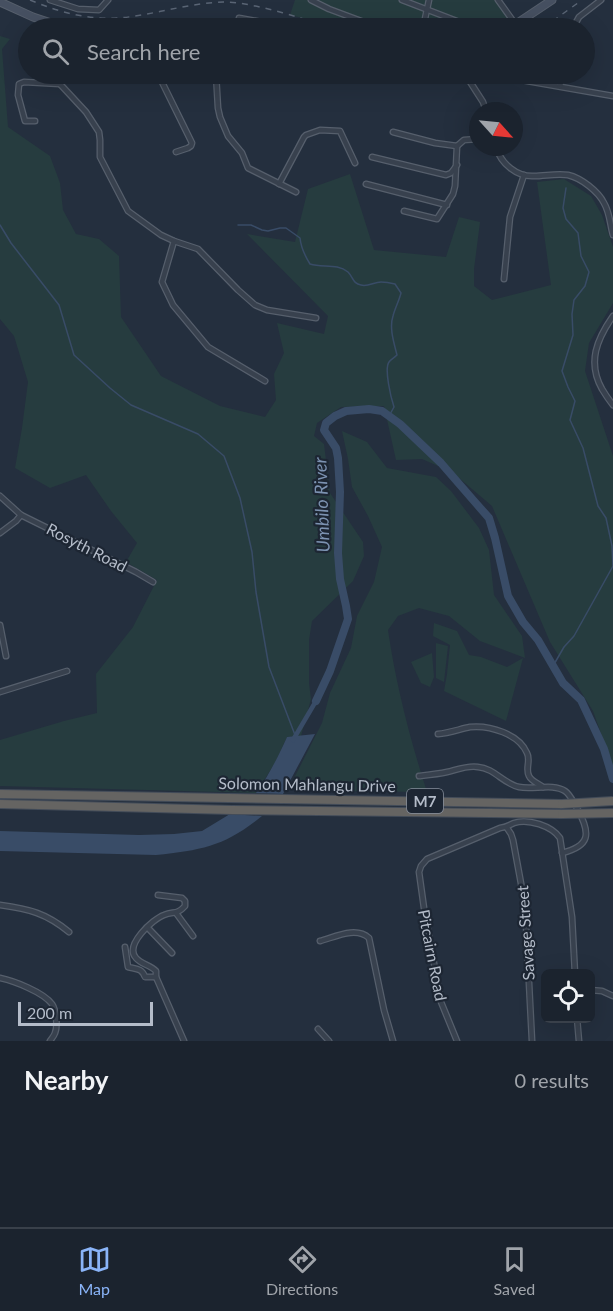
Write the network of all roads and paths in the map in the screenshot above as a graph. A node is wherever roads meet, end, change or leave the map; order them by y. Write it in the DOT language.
graph roads {
  1 [pos="50,0"];
  2 [pos="311,0"];
  3 [pos="402,0"];
  4 [pos="429,0"];
  5 [pos="498,0"];
  6 [pos="552,0"];
  7 [pos="601,0"];
  8 [pos="107,1"];
  9 [pos="0,2"];
  10 [pos="427,9"];
  11 [pos="36,18"];
  12 [pos="353,18"];
  13 [pos="425,18"];
  14 [pos="450,18"];
  15 [pos="508,18"];
  16 [pos="526,18"];
  17 [pos="578,18"];
  18 [pos="18,84"];
  19 [pos="60,84"];
  20 [pos="163,84"];
  21 [pos="217,84"];
  22 [pos="472,84"];
  23 [pos="548,84"];
  24 [pos="560,86"];
  25 [pos="613,96"];
  26 [pos="483,102"];
  27 [pos="35,121"];
  28 [pos="393,132"];
  29 [pos="469,140"];
  30 [pos="457,146"];
  31 [pos="176,152"];
  32 [pos="501,156"];
  33 [pos="372,157"];
  34 [pos="355,163"];
  35 [pos="457,165"];
  36 [pos="525,175"];
  37 [pos="279,184"];
  38 [pos="366,184"];
  39 [pos="296,192"];
  40 [pos="447,205"];
  41 [pos="404,211"];
  42 [pos="613,235"];
  43 [pos="174,241"];
  44 [pos="504,279"];
  45 [pos="613,316"];
  46 [pos="316,318"];
  47 [pos="265,381"];
  48 [pos="613,405"];
  49 [pos="0,496"];
  50 [pos="21,515"];
  51 [pos="0,533"];
  52 [pos="153,582"];
  53 [pos="0,625"];
  54 [pos="6,656"];
  55 [pos="67,671"];
  56 [pos="0,692"];
  57 [pos="438,734"];
  58 [pos="419,776"];
  59 [pos="543,787"];
  60 [pos="0,794"];
  61 [pos="613,801"];
  62 [pos="0,804"];
  63 [pos="613,813"];
  64 [pos="507,828"];
  65 [pos="562,853"];
  66 [pos="158,895"];
  67 [pos="0,905"];
  68 [pos="176,913"];
  69 [pos="148,928"];
  70 [pos="69,932"];
  71 [pos="193,936"];
  72 [pos="320,941"];
  73 [pos="125,947"];
  74 [pos="172,953"];
  75 [pos="575,969"];
  76 [pos="156,974"];
  77 [pos="0,978"];
  78 [pos="595,990"];
  79 [pos="613,996"];
  80 [pos="578,1023"];
  81 [pos="318,1029"];
  82 [pos="50,1041"];
  83 [pos="184,1041"];
  84 [pos="329,1041"];
  85 [pos="393,1041"];
  86 [pos="457,1041"];
  87 [pos="532,1041"];
  88 [pos="579,1041"];
  1 -- 8 [label="street"];
  2 -- 12 [label="street"];
  3 -- 10 [label="street"];
  4 -- 10 [label="street"];
  5 -- 15 [label="street"];
  6 -- 16 [label="main road"];
  7 -- 17 [label="street"];
  9 -- 11 [label="main road"];
  10 -- 13 [label="street"];
  10 -- 14 [label="street"];
  18 -- 27 [label="street"];
  19 -- 43 [label="street"];
  20 -- 31 [label="street"];
  21 -- 37 [label="street"];
  22 -- 26 [label="street"];
  23 -- 24 [label="street"];
  24 -- 25 [label="street"];
  28 -- 30 [label="street"];
  29 -- 30 [label="street"];
  30 -- 35 [label="street"];
  32 -- 36 [label="street"];
  33 -- 35 [label="street"];
  34 -- 37 [label="street"];
  35 -- 40 [label="street"];
  36 -- 42 [label="street"];
  36 -- 44 [label="street"];
  37 -- 39 [label="street"];
  38 -- 40 [label="street"];
  40 -- 41 [label="street"];
  43 -- 46 [label="street"];
  43 -- 47 [label="street"];
  45 -- 48 [label="street"];
  49 -- 50 [label="street, Rosyth Road"];
  50 -- 51 [label="street"];
  50 -- 52 [label="street, Rosyth Road"];
  53 -- 54 [label="street"];
  55 -- 56 [label="street"];
  57 -- 59 [label="street"];
  58 -- 59 [label="street"];
  59 -- 65 [label="street"];
  60 -- 61 [label="highway, Solomon Mahlangu Drive / M7, bridge"];
  62 -- 63 [label="highway, Solomon Mahlangu Drive / M7, bridge"];
  64 -- 65 [label="street"];
  64 -- 86 [label="street, Pitcairn Road"];
  64 -- 87 [label="street, Savage Street"];
  65 -- 75 [label="street"];
  66 -- 68 [label="street"];
  67 -- 70 [label="street"];
  68 -- 69 [label="street"];
  68 -- 71 [label="street"];
  69 -- 74 [label="street"];
  69 -- 76 [label="street"];
  72 -- 85 [label="street"];
  73 -- 76 [label="street"];
  76 -- 83 [label="street"];
  77 -- 82 [label="street"];
  78 -- 79 [label="street"];
  80 -- 88 [label="street"];
  81 -- 84 [label="street"];
}
